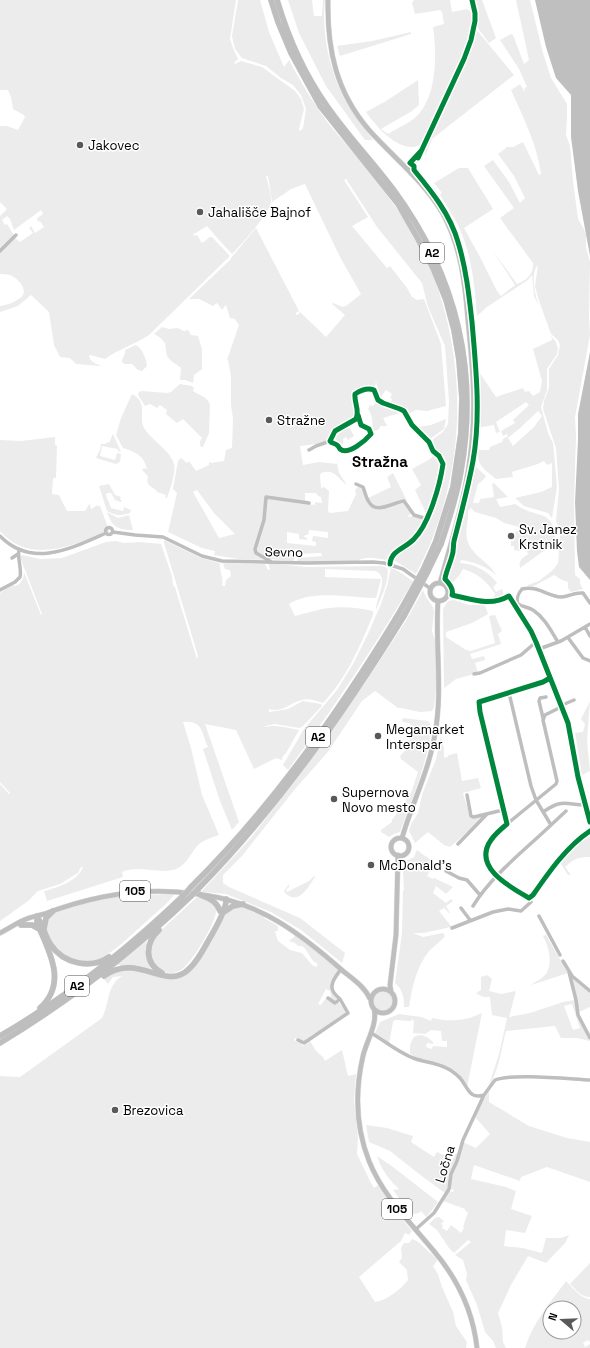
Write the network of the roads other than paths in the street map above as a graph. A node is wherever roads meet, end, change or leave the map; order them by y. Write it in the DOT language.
graph roads {
  1 [pos="271,0"];
  2 [pos="277,0"];
  3 [pos="328,0"];
  4 [pos="472,0"];
  5 [pos="408,170"];
  6 [pos="16,235"];
  7 [pos="0,251"];
  8 [pos="358,415"];
  9 [pos="330,441"];
  10 [pos="309,450"];
  11 [pos="356,484"];
  12 [pos="309,503"];
  13 [pos="427,519"];
  14 [pos="0,536"];
  15 [pos="4,540"];
  16 [pos="438,542"];
  17 [pos="0,543"];
  18 [pos="19,549"];
  19 [pos="18,554"];
  20 [pos="12,558"];
  21 [pos="271,562"];
  22 [pos="390,564"];
  23 [pos="440,583"];
  24 [pos="430,588"];
  25 [pos="1,589"];
  26 [pos="448,594"];
  27 [pos="438,601"];
  28 [pos="590,604"];
  29 [pos="402,614"];
  30 [pos="590,624"];
  31 [pos="585,627"];
  32 [pos="590,636"];
  33 [pos="569,639"];
  34 [pos="536,642"];
  35 [pos="558,642"];
  36 [pos="539,649"];
  37 [pos="590,660"];
  38 [pos="474,674"];
  39 [pos="550,678"];
  40 [pos="509,693"];
  41 [pos="546,696"];
  42 [pos="574,700"];
  43 [pos="559,707"];
  44 [pos="543,720"];
  45 [pos="467,796"];
  46 [pos="536,800"];
  47 [pos="584,805"];
  48 [pos="503,810"];
  49 [pos="566,811"];
  50 [pos="542,812"];
  51 [pos="488,814"];
  52 [pos="590,822"];
  53 [pos="507,824"];
  54 [pos="551,825"];
  55 [pos="590,831"];
  56 [pos="402,838"];
  57 [pos="458,844"];
  58 [pos="398,855"];
  59 [pos="446,871"];
  60 [pos="497,877"];
  61 [pos="199,891"];
  62 [pos="480,895"];
  63 [pos="226,899"];
  64 [pos="530,900"];
  65 [pos="243,904"];
  66 [pos="474,906"];
  67 [pos="461,908"];
  68 [pos="53,910"];
  69 [pos="37,916"];
  70 [pos="219,916"];
  71 [pos="539,916"];
  72 [pos="168,918"];
  73 [pos="470,920"];
  74 [pos="21,925"];
  75 [pos="452,928"];
  76 [pos="42,929"];
  77 [pos="2,932"];
  78 [pos="129,945"];
  79 [pos="560,955"];
  80 [pos="563,961"];
  81 [pos="392,968"];
  82 [pos="341,969"];
  83 [pos="569,972"];
  84 [pos="168,975"];
  85 [pos="92,982"];
  86 [pos="364,989"];
  87 [pos="378,989"];
  88 [pos="391,991"];
  89 [pos="590,991"];
  90 [pos="328,998"];
  91 [pos="340,999"];
  92 [pos="370,999"];
  93 [pos="374,1009"];
  94 [pos="385,1013"];
  95 [pos="22,1023"];
  96 [pos="372,1033"];
  97 [pos="0,1036"];
  98 [pos="590,1038"];
  99 [pos="298,1040"];
  100 [pos="0,1043"];
  101 [pos="590,1080"];
  102 [pos="484,1096"];
  103 [pos="415,1230"];
  104 [pos="477,1348"];
  1 -- 16 [label="highway, A2"];
  2 -- 16 [label="highway, A2"];
  3 -- 5 [label="main road"];
  4 -- 5 [label="street"];
  5 -- 23 [label="main road"];
  6 -- 7 [label="street"];
  8 -- 9 [label="street"];
  8 -- 9 [label="street"];
  8 -- 13 [label="street"];
  9 -- 10 [label="street"];
  11 -- 13 [label="street"];
  12 -- 21 [label="street"];
  13 -- 22 [label="street"];
  14 -- 15 [label="street"];
  15 -- 17 [label="street"];
  15 -- 18 [label="street"];
  16 -- 29 [label="highway, A2, bridge"];
  18 -- 19 [label="street"];
  18 -- 21 [label="street, Sevno"];
  19 -- 20 [label="street"];
  19 -- 25 [label="street"];
  21 -- 22 [label="street, Sevno"];
  22 -- 24 [label="street, Sevno"];
  23 -- 24 [label="main road"];
  23 -- 26 [label="main road"];
  24 -- 27 [label="main road"];
  26 -- 27 [label="main road"];
  26 -- 34 [label="street"];
  27 -- 56 [label="main road"];
  28 -- 35 [label="street"];
  29 -- 61 [label="highway, A2"];
  29 -- 78 [label="highway, A2, bridge"];
  30 -- 31 [label="street"];
  31 -- 32 [label="street"];
  31 -- 35 [label="street"];
  33 -- 37 [label="street"];
  34 -- 36 [label="street"];
  34 -- 38 [label="street"];
  35 -- 36 [label="street"];
  36 -- 39 [label="street"];
  39 -- 40 [label="street"];
  39 -- 43 [label="street"];
  40 -- 46 [label="street"];
  40 -- 48 [label="street"];
  41 -- 44 [label="street"];
  42 -- 43 [label="street"];
  43 -- 44 [label="street"];
  43 -- 47 [label="street"];
  44 -- 46 [label="street"];
  45 -- 51 [label="street"];
  46 -- 50 [label="street"];
  46 -- 53 [label="street"];
  47 -- 50 [label="street"];
  47 -- 52 [label="street"];
  48 -- 51 [label="street"];
  48 -- 53 [label="street"];
  49 -- 54 [label="street"];
  50 -- 54 [label="street"];
  51 -- 57 [label="street"];
  53 -- 60 [label="street"];
  54 -- 60 [label="street"];
  55 -- 64 [label="street"];
  56 -- 58 [label="main road"];
  56 -- 58 [label="main road"];
  58 -- 81 [label="main road"];
  59 -- 62 [label="street"];
  60 -- 62 [label="street"];
  60 -- 64 [label="street"];
  61 -- 63 [label="main road, 105"];
  61 -- 68 [label="main road, 105"];
  61 -- 70 [label="highway"];
  61 -- 72 [label="highway, A2, bridge"];
  62 -- 66 [label="street"];
  63 -- 65 [label="main road, 105"];
  63 -- 70 [label="highway"];
  64 -- 73 [label="street"];
  65 -- 70 [label="highway"];
  65 -- 82 [label="main road, 105"];
  67 -- 73 [label="street"];
  68 -- 69 [label="main road, 105"];
  68 -- 76 [label="highway"];
  69 -- 74 [label="main road"];
  69 -- 76 [label="highway"];
  69 -- 77 [label="main road"];
  70 -- 84 [label="highway"];
  71 -- 79 [label="street"];
  72 -- 84 [label="highway"];
  72 -- 85 [label="highway, A2"];
  73 -- 75 [label="street"];
  74 -- 76 [label="highway"];
  74 -- 77 [label="main road"];
  76 -- 78 [label="highway"];
  76 -- 95 [label="highway"];
  78 -- 95 [label="highway, A2"];
  80 -- 83 [label="street"];
  81 -- 87 [label="main road"];
  81 -- 88 [label="main road"];
  82 -- 86 [label="main road, 105"];
  82 -- 91 [label="street"];
  83 -- 89 [label="street"];
  83 -- 98 [label="street"];
  84 -- 85 [label="highway"];
  85 -- 100 [label="highway, A2"];
  86 -- 87 [label="main road"];
  86 -- 92 [label="main road, 105"];
  87 -- 88 [label="main road"];
  87 -- 92 [label="main road"];
  88 -- 94 [label="main road, 105"];
  90 -- 91 [label="street"];
  91 -- 99 [label="street"];
  92 -- 93 [label="main road, 105"];
  93 -- 94 [label="main road"];
  93 -- 96 [label="main road, 105"];
  94 -- 96 [label="main road, 105"];
  95 -- 97 [label="highway, A2"];
  96 -- 102 [label="street"];
  96 -- 103 [label="main road, 105"];
  101 -- 102 [label="street, Ločna"];
  102 -- 103 [label="street, Ločna"];
  103 -- 104 [label="main road, 105"];
}
